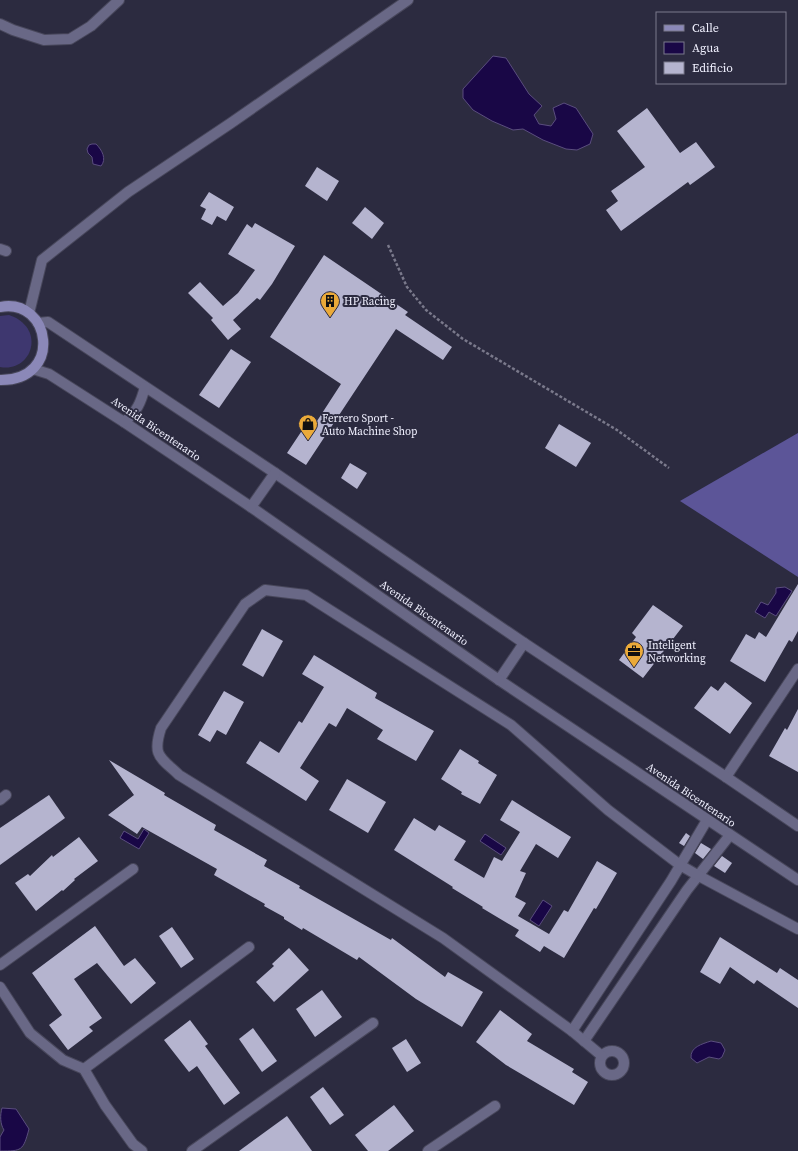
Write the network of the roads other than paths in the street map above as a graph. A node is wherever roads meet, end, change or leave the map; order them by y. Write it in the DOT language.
graph roads {
  1 [pos="119,0"];
  2 [pos="408,0"];
  3 [pos="0,24"];
  4 [pos="0,307"];
  5 [pos="29,313"];
  6 [pos="38,322"];
  7 [pos="33,369"];
  8 [pos="0,380"];
  9 [pos="145,387"];
  10 [pos="124,422"];
  11 [pos="275,473"];
  12 [pos="251,507"];
  13 [pos="524,643"];
  14 [pos="798,670"];
  15 [pos="500,680"];
  16 [pos="726,777"];
  17 [pos="707,820"];
  18 [pos="798,826"];
  19 [pos="730,835"];
  20 [pos="680,865"];
  21 [pos="133,869"];
  22 [pos="699,876"];
  23 [pos="798,880"];
  24 [pos="798,929"];
  25 [pos="249,947"];
  26 [pos="0,965"];
  27 [pos="0,987"];
  28 [pos="373,1023"];
  29 [pos="572,1031"];
  30 [pos="584,1041"];
  31 [pos="602,1056"];
  32 [pos="84,1069"];
  33 [pos="495,1106"];
  34 [pos="142,1151"];
  35 [pos="192,1151"];
  36 [pos="428,1151"];
  1 -- 3 [label="street"];
  2 -- 5 [label="street"];
  4 -- 5 [label="main road"];
  5 -- 6 [label="main road"];
  6 -- 7 [label="main road"];
  6 -- 9 [label="street"];
  7 -- 8 [label="main road"];
  7 -- 10 [label="street, Avenida Bicentenario"];
  9 -- 10 [label="street"];
  9 -- 11 [label="street"];
  10 -- 12 [label="street, Avenida Bicentenario"];
  11 -- 12 [label="street"];
  11 -- 13 [label="street"];
  12 -- 15 [label="street, Avenida Bicentenario"];
  13 -- 15 [label="street"];
  13 -- 16 [label="street"];
  14 -- 16 [label="street"];
  15 -- 17 [label="street, Avenida Bicentenario"];
  16 -- 18 [label="street"];
  17 -- 19 [label="street, Avenida Bicentenario"];
  17 -- 20 [label="street"];
  19 -- 22 [label="street"];
  19 -- 23 [label="street, Avenida Bicentenario"];
  20 -- 22 [label="street"];
  20 -- 29 [label="street"];
  20 -- 29 [label="street"];
  21 -- 26 [label="street"];
  22 -- 24 [label="street"];
  22 -- 30 [label="street"];
  25 -- 32 [label="street"];
  27 -- 32 [label="street"];
  28 -- 35 [label="street"];
  29 -- 30 [label="street"];
  30 -- 31 [label="street"];
  32 -- 34 [label="street"];
  33 -- 36 [label="street"];
}
